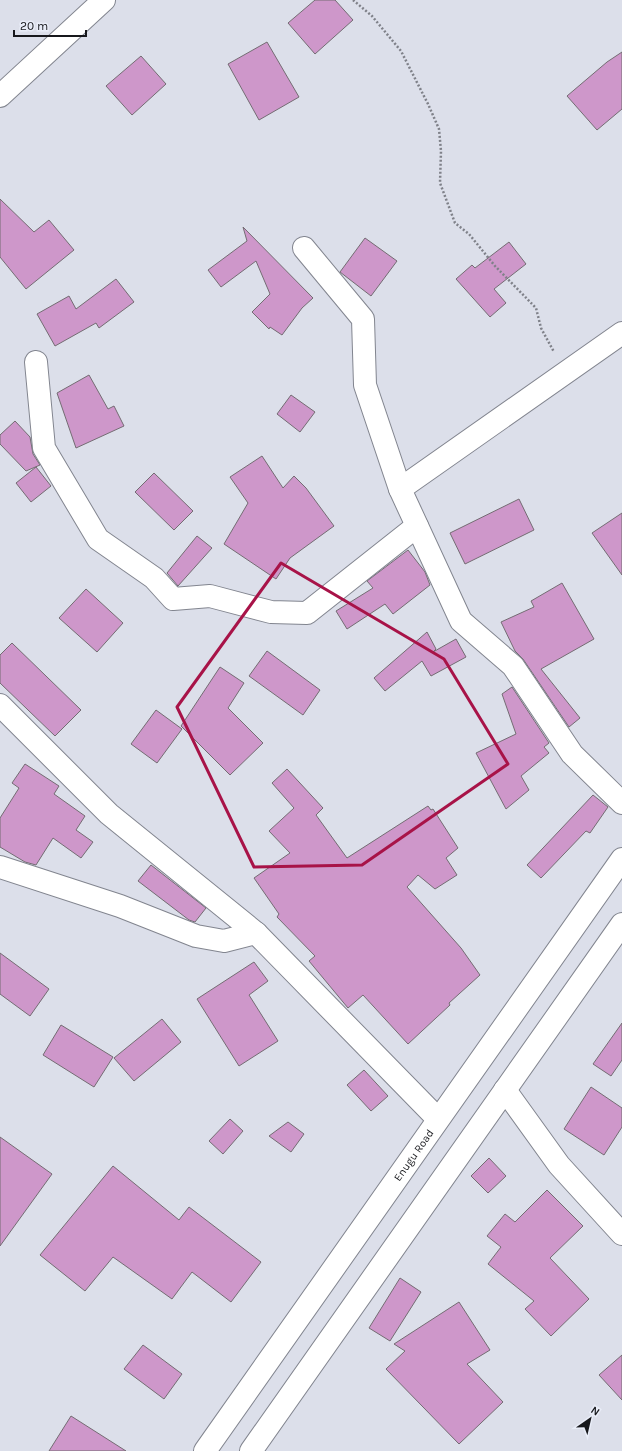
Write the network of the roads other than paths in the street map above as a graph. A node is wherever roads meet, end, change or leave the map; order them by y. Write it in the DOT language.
graph roads {
  1 [pos="104,0"];
  2 [pos="0,96"];
  3 [pos="304,248"];
  4 [pos="622,333"];
  5 [pos="36,362"];
  6 [pos="400,489"];
  7 [pos="417,526"];
  8 [pos="0,705"];
  9 [pos="622,802"];
  10 [pos="622,858"];
  11 [pos="0,867"];
  12 [pos="622,924"];
  13 [pos="256,933"];
  14 [pos="505,1090"];
  15 [pos="438,1120"];
  16 [pos="622,1234"];
  17 [pos="205,1451"];
  18 [pos="251,1451"];
  1 -- 2 [label="street"];
  3 -- 6 [label="street"];
  4 -- 6 [label="street"];
  5 -- 7 [label="street"];
  6 -- 7 [label="street"];
  7 -- 9 [label="street"];
  8 -- 13 [label="street"];
  10 -- 15 [label="street, Enugu Road"];
  11 -- 13 [label="street"];
  12 -- 14 [label="street"];
  13 -- 15 [label="street"];
  14 -- 16 [label="street"];
  14 -- 18 [label="street"];
  15 -- 17 [label="street, Enugu Road"];
}
